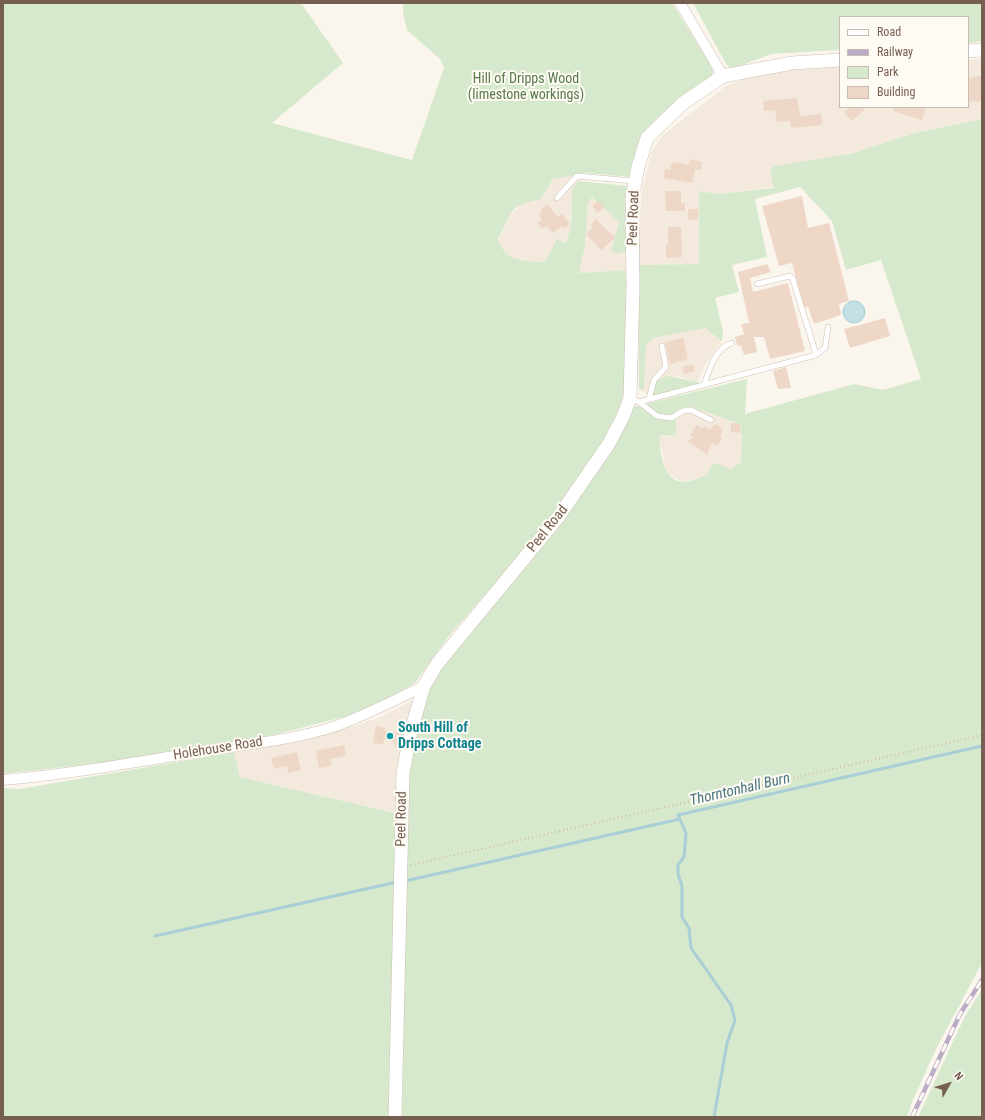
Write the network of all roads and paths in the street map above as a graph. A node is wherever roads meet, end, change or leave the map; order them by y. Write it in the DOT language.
graph roads {
  1 [pos="680,3"];
  2 [pos="982,50"];
  3 [pos="969,51"];
  4 [pos="839,60"];
  5 [pos="723,76"];
  6 [pos="635,182"];
  7 [pos="557,198"];
  8 [pos="757,284"];
  9 [pos="828,327"];
  10 [pos="732,343"];
  11 [pos="662,346"];
  12 [pos="816,355"];
  13 [pos="704,385"];
  14 [pos="649,399"];
  15 [pos="634,400"];
  16 [pos="711,420"];
  17 [pos="424,686"];
  18 [pos="982,735"];
  19 [pos="3,780"];
  20 [pos="400,876"];
  21 [pos="395,1117"];
  1 -- 5 [label="street"];
  2 -- 3 [label="street"];
  4 -- 5 [label="street, Peel Road"];
  5 -- 6 [label="street, Peel Road"];
  6 -- 7 [label="lane"];
  6 -- 15 [label="street, Peel Road"];
  8 -- 12 [label="lane"];
  9 -- 12 [label="lane"];
  10 -- 13 [label="lane"];
  11 -- 14 [label="lane"];
  12 -- 13 [label="lane"];
  13 -- 14 [label="lane"];
  14 -- 15 [label="lane"];
  15 -- 16 [label="lane"];
  15 -- 17 [label="street, Peel Road"];
  17 -- 19 [label="street, Holehouse Road"];
  17 -- 20 [label="street, Peel Road"];
  18 -- 20 [label="path"];
  20 -- 21 [label="street, Peel Road"];
}
